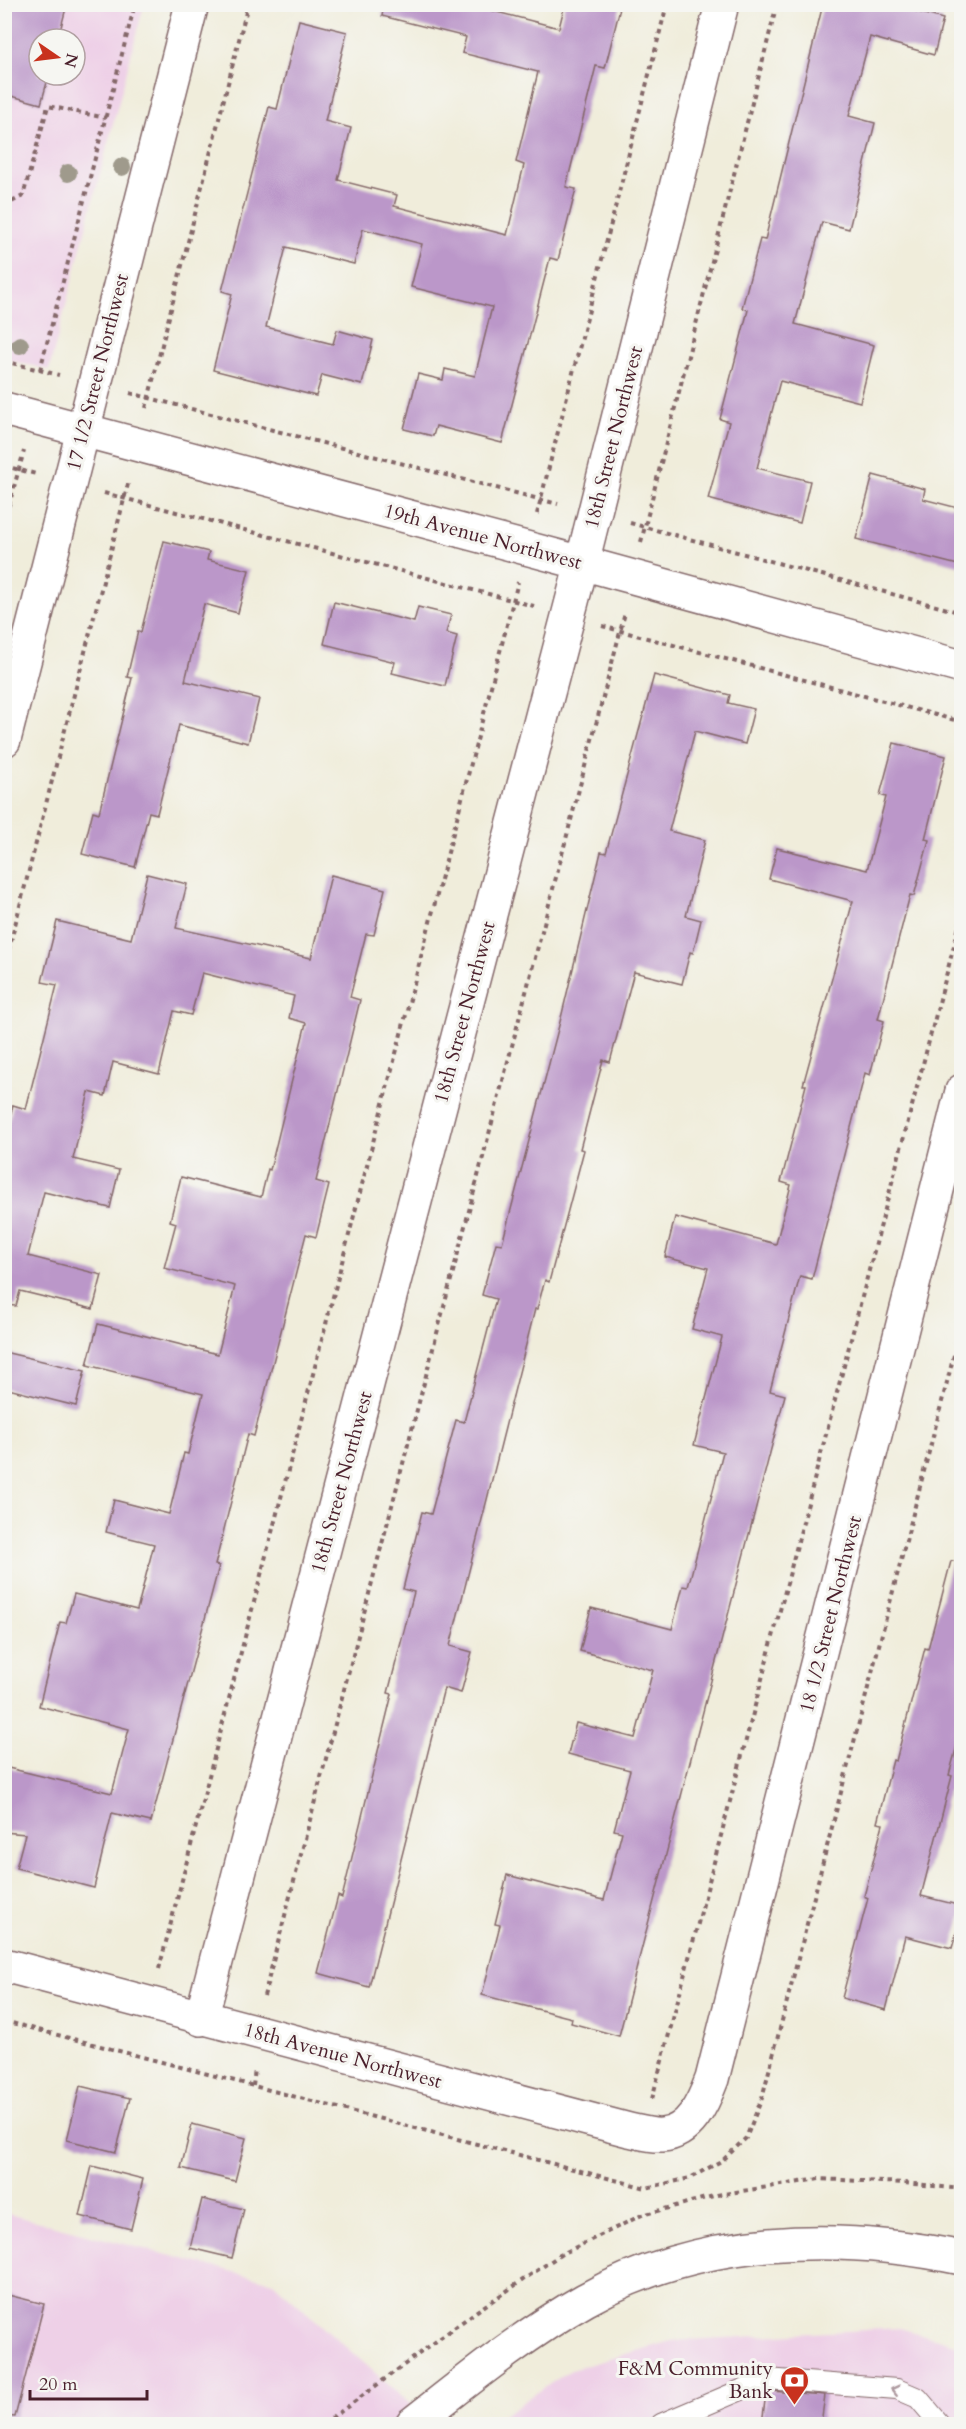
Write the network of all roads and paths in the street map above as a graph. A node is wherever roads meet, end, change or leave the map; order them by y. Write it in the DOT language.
graph roads {
  1 [pos="135,4"];
  2 [pos="192,4"];
  3 [pos="248,4"];
  4 [pos="667,4"];
  5 [pos="722,4"];
  6 [pos="777,4"];
  7 [pos="106,118"];
  8 [pos="4,206"];
  9 [pos="4,361"];
  10 [pos="4,409"];
  11 [pos="82,429"];
  12 [pos="4,466"];
  13 [pos="4,523"];
  14 [pos="582,563"];
  15 [pos="962,613"];
  16 [pos="962,667"];
  17 [pos="962,722"];
  18 [pos="4,740"];
  19 [pos="962,915"];
  20 [pos="4,968"];
  21 [pos="962,1090"];
  22 [pos="4,1965"];
  23 [pos="263,1999"];
  24 [pos="150,2004"];
  25 [pos="201,2019"];
  26 [pos="4,2021"];
  27 [pos="682,2129"];
  28 [pos="629,2130"];
  29 [pos="563,2168"];
  30 [pos="962,2258"];
  31 [pos="412,2424"];
  32 [pos="661,2424"];
  33 [pos="940,2424"];
  1 -- 7 [label="path"];
  2 -- 11 [label="street, 17 1/2 Street Northwest"];
  3 -- 4 [label="path"];
  5 -- 14 [label="street, 18th Street Northwest"];
  6 -- 15 [label="path"];
  7 -- 8 [label="path"];
  7 -- 9 [label="path"];
  10 -- 11 [label="street, 19th Avenue Northwest"];
  11 -- 14 [label="street, 19th Avenue Northwest"];
  11 -- 18 [label="street, 17 1/2 Street Northwest"];
  12 -- 13 [label="path"];
  14 -- 16 [label="street, 19th Avenue Northwest"];
  14 -- 25 [label="street, 18th Street Northwest"];
  17 -- 23 [label="path"];
  19 -- 28 [label="path"];
  20 -- 24 [label="path"];
  21 -- 27 [label="street, 18 1/2 Street Northwest"];
  22 -- 24 [label="street, 18th Avenue Northwest"];
  24 -- 25 [label="street, 18th Avenue Northwest"];
  25 -- 28 [label="street, 18th Avenue Northwest"];
  26 -- 29 [label="path"];
  27 -- 28 [label="street, 18th Avenue Northwest"];
  30 -- 31 [label="street"];
  33 -- 32 [label="lane, one-way"];
}
